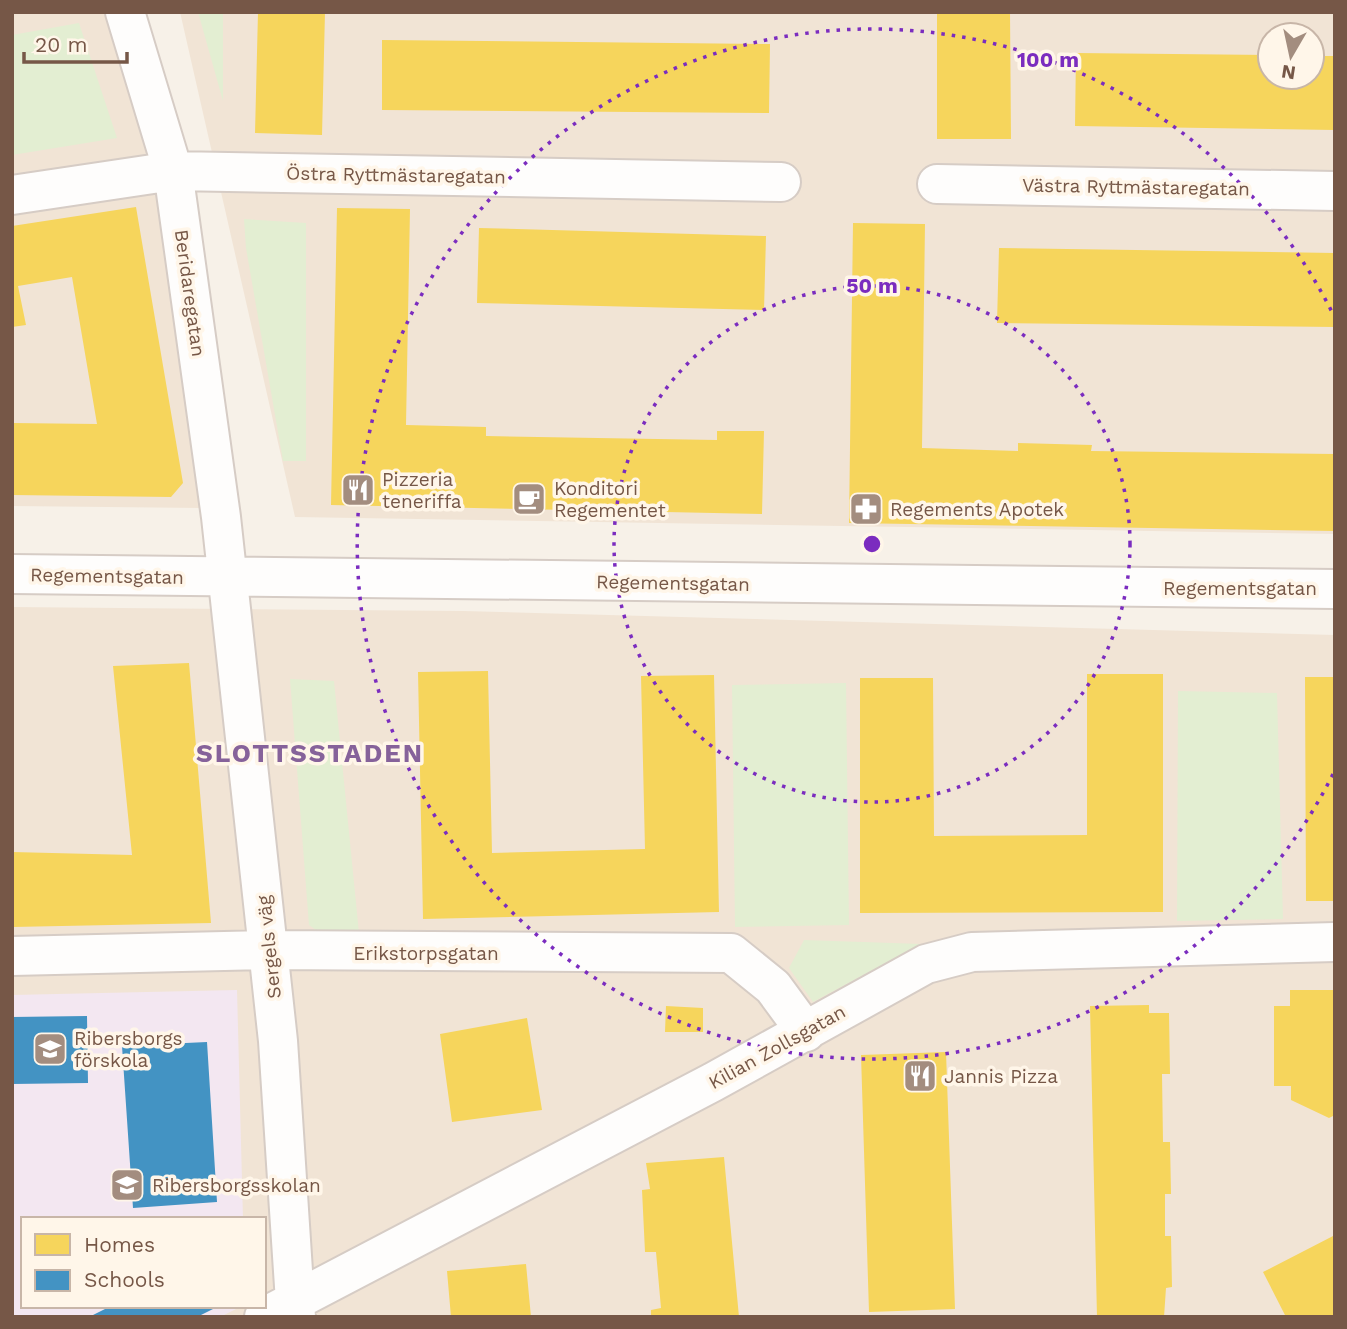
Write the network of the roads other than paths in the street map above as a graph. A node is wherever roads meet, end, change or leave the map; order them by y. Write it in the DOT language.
graph roads {
  1 [pos="125,12"];
  2 [pos="173,171"];
  3 [pos="781,182"];
  4 [pos="937,184"];
  5 [pos="1335,191"];
  6 [pos="12,195"];
  7 [pos="12,574"];
  8 [pos="227,579"];
  9 [pos="1335,589"];
  10 [pos="1335,942"];
  11 [pos="270,950"];
  12 [pos="12,956"];
  13 [pos="806,1032"];
  14 [pos="284,1312"];
  1 -- 2 [label="street, Beridaregatan"];
  2 -- 3 [label="street, Östra Ryttmästaregatan"];
  2 -- 6 [label="street, Östra Ryttmästaregatan"];
  2 -- 8 [label="street, Beridaregatan"];
  4 -- 5 [label="street, Västra Ryttmästaregatan"];
  7 -- 8 [label="street, Regementsgatan"];
  8 -- 9 [label="street, Regementsgatan"];
  8 -- 11 [label="street, Sergels väg"];
  10 -- 13 [label="street, Kilian Zollsgatan"];
  11 -- 12 [label="street, Erikstorpsgatan"];
  11 -- 13 [label="street, Erikstorpsgatan"];
  11 -- 14 [label="street, Sergels väg"];
  13 -- 14 [label="street, Kilian Zollsgatan"];
}
